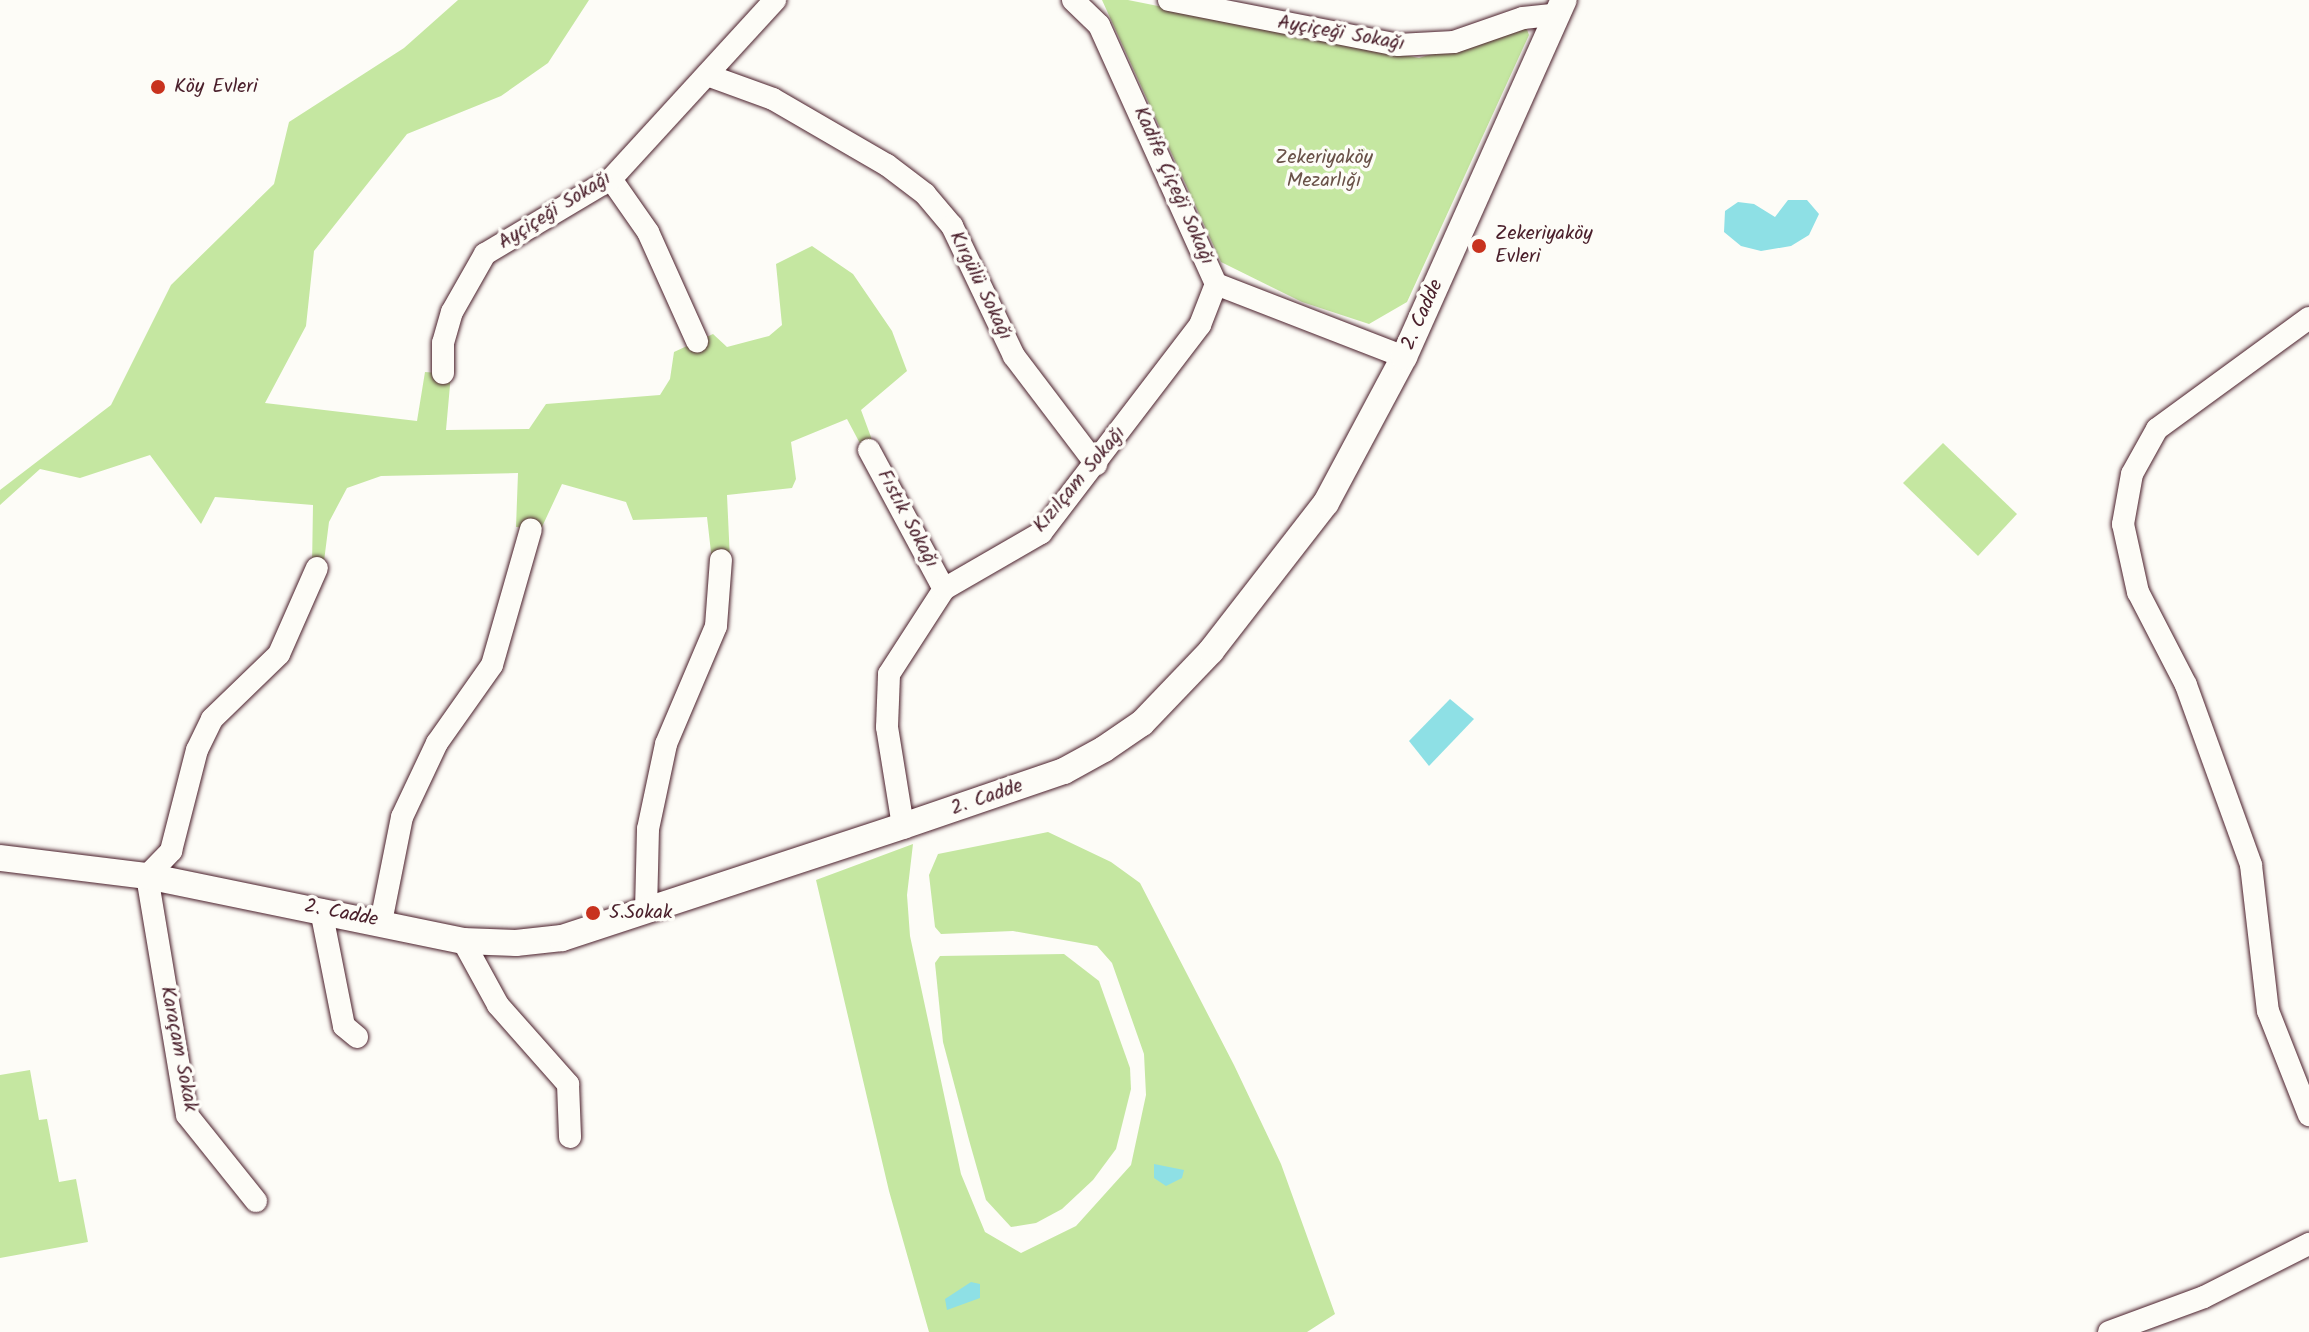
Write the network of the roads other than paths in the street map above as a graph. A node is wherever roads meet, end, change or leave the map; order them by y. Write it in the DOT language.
graph roads {
  1 [pos="775,0"];
  2 [pos="1073,0"];
  3 [pos="1169,0"];
  4 [pos="1562,7"];
  5 [pos="707,75"];
  6 [pos="611,179"];
  7 [pos="1216,284"];
  8 [pos="2309,318"];
  9 [pos="697,341"];
  10 [pos="1404,357"];
  11 [pos="443,373"];
  12 [pos="869,450"];
  13 [pos="1096,464"];
  14 [pos="531,529"];
  15 [pos="721,560"];
  16 [pos="317,568"];
  17 [pos="944,589"];
  18 [pos="903,826"];
  19 [pos="0,858"];
  20 [pos="147,876"];
  21 [pos="321,910"];
  22 [pos="646,911"];
  23 [pos="381,922"];
  24 [pos="463,941"];
  25 [pos="357,1037"];
  26 [pos="2309,1115"];
  27 [pos="570,1137"];
  28 [pos="256,1201"];
  29 [pos="2309,1244"];
  30 [pos="2109,1332"];
  1 -- 5 [label="street, Ayçiçeği Sokağı"];
  2 -- 7 [label="street, Kadife Çiçeği Sokağı"];
  3 -- 4 [label="street, Ayçiçeği Sokağı"];
  4 -- 10 [label="street, 2. Cadde"];
  5 -- 6 [label="street, Ayçiçeği Sokağı"];
  5 -- 13 [label="street, Kırgülü Sokağı"];
  6 -- 9 [label="street"];
  6 -- 11 [label="street, Ayçiçeği Sokağı"];
  7 -- 10 [label="street, Kadife Çiçeği Sokağı"];
  7 -- 13 [label="street, Kızılçam Sokağı"];
  8 -- 26 [label="street"];
  10 -- 18 [label="street, 2. Cadde"];
  12 -- 17 [label="street, Fıstık Sokağı"];
  13 -- 17 [label="street, Kızılçam Sokağı"];
  14 -- 23 [label="street"];
  15 -- 22 [label="street"];
  16 -- 20 [label="street"];
  17 -- 18 [label="street, Kızılçam Sokağı"];
  18 -- 22 [label="street, 2. Cadde"];
  19 -- 20 [label="street, 2. Cadde"];
  20 -- 21 [label="street, 2. Cadde"];
  20 -- 28 [label="street, Karaçam Sokak"];
  21 -- 23 [label="street, 2. Cadde"];
  21 -- 25 [label="street"];
  22 -- 24 [label="street, 2. Cadde"];
  23 -- 24 [label="street, 2. Cadde"];
  24 -- 27 [label="street"];
  29 -- 30 [label="street"];
}
